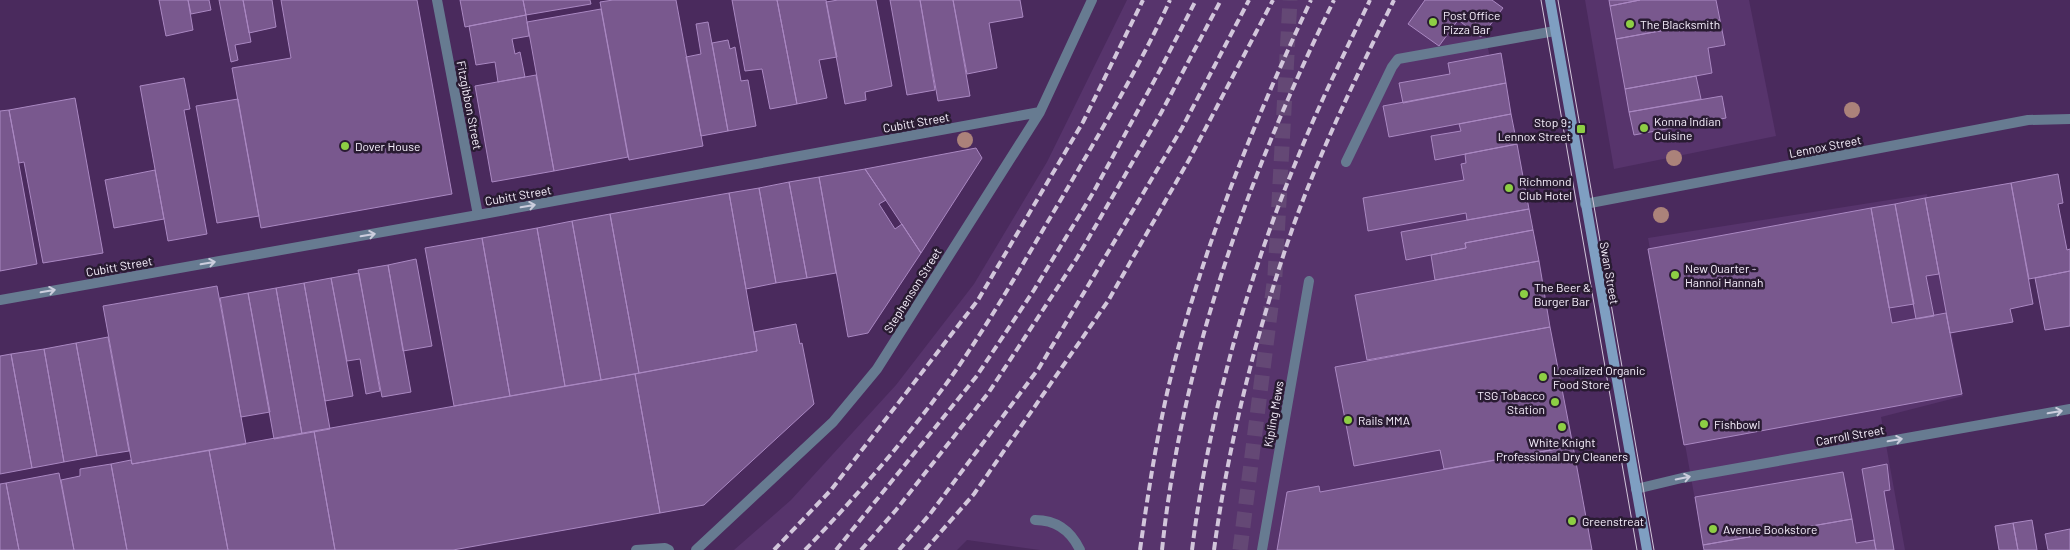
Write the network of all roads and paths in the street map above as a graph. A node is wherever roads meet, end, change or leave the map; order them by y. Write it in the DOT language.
graph roads {
  1 [pos="437,0"];
  2 [pos="1092,0"];
  3 [pos="1550,0"];
  4 [pos="1555,31"];
  5 [pos="1040,112"];
  6 [pos="2070,119"];
  7 [pos="1346,162"];
  8 [pos="1585,204"];
  9 [pos="478,215"];
  10 [pos="1309,281"];
  11 [pos="0,300"];
  12 [pos="2070,409"];
  13 [pos="1636,489"];
  14 [pos="1035,520"];
  15 [pos="636,550"];
  16 [pos="669,550"];
  17 [pos="696,550"];
  18 [pos="1080,550"];
  19 [pos="1262,550"];
  20 [pos="1647,550"];
  1 -- 9 [label="street, Fitzgibbon Street"];
  2 -- 5 [label="street, Stephenson Street"];
  3 -- 4 [label="main road, Swan Street"];
  4 -- 7 [label="street"];
  4 -- 8 [label="main road, Swan Street"];
  9 -- 5 [label="street, Cubitt Street, one-way"];
  5 -- 17 [label="street, Stephenson Street"];
  6 -- 8 [label="street, Lennox Street"];
  8 -- 13 [label="main road, Swan Street"];
  11 -- 9 [label="street, Cubitt Street, one-way"];
  10 -- 19 [label="street, Kipling Mews"];
  13 -- 12 [label="street, Carroll Street, one-way"];
  13 -- 20 [label="main road, Swan Street"];
  14 -- 18 [label="street"];
  15 -- 16 [label="street"];
}
